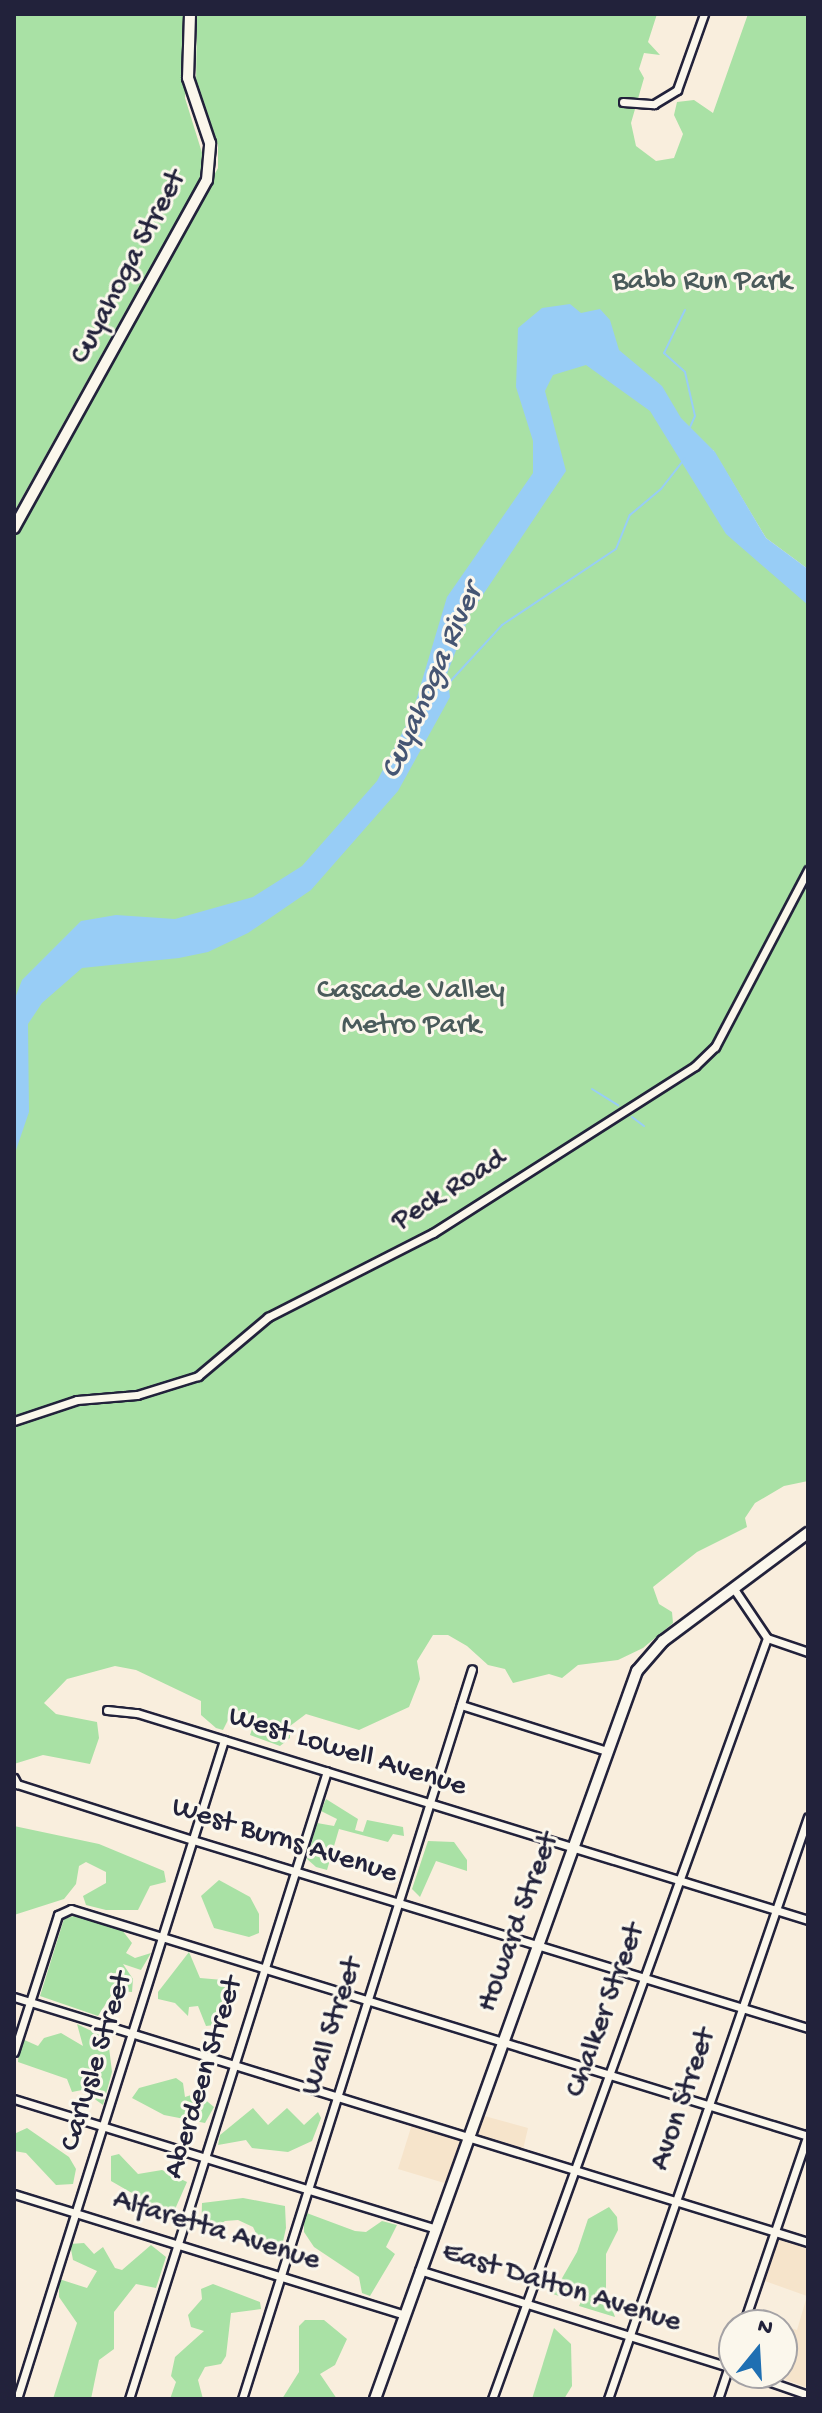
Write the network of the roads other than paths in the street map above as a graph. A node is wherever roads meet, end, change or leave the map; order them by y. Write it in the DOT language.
graph roads {
  1 [pos="190,14"];
  2 [pos="704,14"];
  3 [pos="623,102"];
  4 [pos="14,528"];
  5 [pos="808,870"];
  6 [pos="14,1421"];
  7 [pos="808,1533"];
  8 [pos="734,1589"];
  9 [pos="767,1638"];
  10 [pos="808,1652"];
  11 [pos="472,1669"];
  12 [pos="461,1705"];
  13 [pos="107,1710"];
  14 [pos="224,1740"];
  15 [pos="607,1751"];
  16 [pos="327,1771"];
  17 [pos="15,1783"];
  18 [pos="430,1804"];
  19 [pos="808,1817"];
  20 [pos="193,1840"];
  21 [pos="572,1847"];
  22 [pos="296,1871"];
  23 [pos="678,1880"];
  24 [pos="398,1902"];
  25 [pos="774,1909"];
  26 [pos="808,1920"];
  27 [pos="163,1936"];
  28 [pos="537,1945"];
  29 [pos="265,1969"];
  30 [pos="643,1978"];
  31 [pos="14,1997"];
  32 [pos="367,2000"];
  33 [pos="30,2001"];
  34 [pos="741,2007"];
  35 [pos="808,2028"];
  36 [pos="132,2034"];
  37 [pos="502,2042"];
  38 [pos="14,2052"];
  39 [pos="234,2066"];
  40 [pos="610,2074"];
  41 [pos="336,2097"];
  42 [pos="14,2099"];
  43 [pos="708,2105"];
  44 [pos="103,2126"];
  45 [pos="808,2135"];
  46 [pos="468,2138"];
  47 [pos="205,2158"];
  48 [pos="575,2171"];
  49 [pos="307,2190"];
  50 [pos="14,2194"];
  51 [pos="676,2202"];
  52 [pos="75,2213"];
  53 [pos="434,2228"];
  54 [pos="774,2232"];
  55 [pos="808,2242"];
  56 [pos="178,2245"];
  57 [pos="419,2270"];
  58 [pos="280,2276"];
  59 [pos="526,2302"];
  60 [pos="748,2309"];
  61 [pos="405,2315"];
  62 [pos="630,2334"];
  63 [pos="718,2364"];
  64 [pos="17,2399"];
  65 [pos="129,2399"];
  66 [pos="242,2399"];
  67 [pos="375,2399"];
  68 [pos="492,2399"];
  69 [pos="608,2399"];
  1 -- 4 [label="main road, Cuyahoga Street"];
  2 -- 3 [label="street"];
  5 -- 6 [label="street, Peck Road"];
  7 -- 8 [label="main road, Howard Street"];
  8 -- 9 [label="street"];
  8 -- 15 [label="main road, Howard Street"];
  9 -- 10 [label="street"];
  9 -- 23 [label="street, Chalker Street"];
  11 -- 12 [label="street, Wall Street"];
  12 -- 15 [label="street"];
  12 -- 18 [label="street, Wall Street"];
  13 -- 14 [label="street, West Lowell Avenue"];
  14 -- 16 [label="street, West Lowell Avenue"];
  14 -- 20 [label="street, Carlysle Street"];
  15 -- 21 [label="main road, Howard Street"];
  16 -- 18 [label="street, West Lowell Avenue"];
  16 -- 22 [label="street, Aberdeen Street"];
  17 -- 20 [label="street, West Burns Avenue"];
  18 -- 21 [label="street, West Lowell Avenue"];
  18 -- 24 [label="street, Wall Street"];
  19 -- 25 [label="street, Avon Street"];
  20 -- 22 [label="street, West Burns Avenue"];
  20 -- 27 [label="street, Carlysle Street"];
  21 -- 23 [label="street, West Lowell Avenue"];
  21 -- 28 [label="main road, Howard Street"];
  22 -- 24 [label="street, West Burns Avenue"];
  22 -- 29 [label="street, Aberdeen Street"];
  23 -- 25 [label="street, West Lowell Avenue"];
  23 -- 30 [label="street, Chalker Street"];
  24 -- 28 [label="street, West Burns Avenue"];
  24 -- 32 [label="street, Wall Street"];
  25 -- 26 [label="street, West Lowell Avenue"];
  25 -- 34 [label="street, Avon Street"];
  27 -- 29 [label="street"];
  27 -- 33 [label="street"];
  27 -- 36 [label="street, Carlysle Street"];
  28 -- 30 [label="street, West Burns Avenue"];
  28 -- 37 [label="main road, Howard Street"];
  29 -- 32 [label="street"];
  29 -- 39 [label="street, Aberdeen Street"];
  30 -- 34 [label="street, West Burns Avenue"];
  30 -- 40 [label="street, Chalker Street"];
  31 -- 33 [label="street"];
  32 -- 37 [label="street"];
  32 -- 41 [label="street, Wall Street"];
  33 -- 36 [label="street"];
  33 -- 38 [label="street"];
  34 -- 35 [label="street, West Burns Avenue"];
  34 -- 43 [label="street, Avon Street"];
  36 -- 39 [label="street"];
  36 -- 44 [label="street, Carlysle Street"];
  37 -- 40 [label="street"];
  37 -- 46 [label="main road, Howard Street"];
  39 -- 41 [label="street"];
  39 -- 47 [label="street, Aberdeen Street"];
  40 -- 43 [label="street"];
  40 -- 48 [label="street, Chalker Street"];
  41 -- 46 [label="street"];
  41 -- 49 [label="street, Wall Street"];
  42 -- 44 [label="street"];
  43 -- 45 [label="street"];
  43 -- 51 [label="street, Avon Street"];
  44 -- 47 [label="street"];
  44 -- 52 [label="street, Carlysle Street"];
  45 -- 54 [label="street"];
  46 -- 48 [label="street"];
  46 -- 53 [label="main road, Howard Street"];
  47 -- 49 [label="street"];
  47 -- 56 [label="street, Aberdeen Street"];
  48 -- 51 [label="street"];
  48 -- 59 [label="street, Chalker Street"];
  49 -- 53 [label="street"];
  49 -- 58 [label="street, Wall Street"];
  50 -- 52 [label="street, Alfaretta Avenue"];
  51 -- 54 [label="street"];
  51 -- 62 [label="street, Avon Street"];
  52 -- 56 [label="street, Alfaretta Avenue"];
  52 -- 64 [label="street, Carlysle Street"];
  53 -- 57 [label="main road, Howard Street"];
  54 -- 55 [label="street"];
  54 -- 60 [label="street"];
  56 -- 58 [label="street, Alfaretta Avenue"];
  56 -- 65 [label="street, Aberdeen Street"];
  57 -- 59 [label="street, East Dalton Avenue"];
  57 -- 61 [label="main road, Howard Street"];
  58 -- 61 [label="street, Alfaretta Avenue"];
  58 -- 66 [label="street, Wall Street"];
  59 -- 62 [label="street, East Dalton Avenue"];
  59 -- 68 [label="street, Chalker Street"];
  61 -- 67 [label="main road, Howard Street"];
  62 -- 63 [label="street, East Dalton Avenue"];
  62 -- 69 [label="street, Avon Street"];
}
